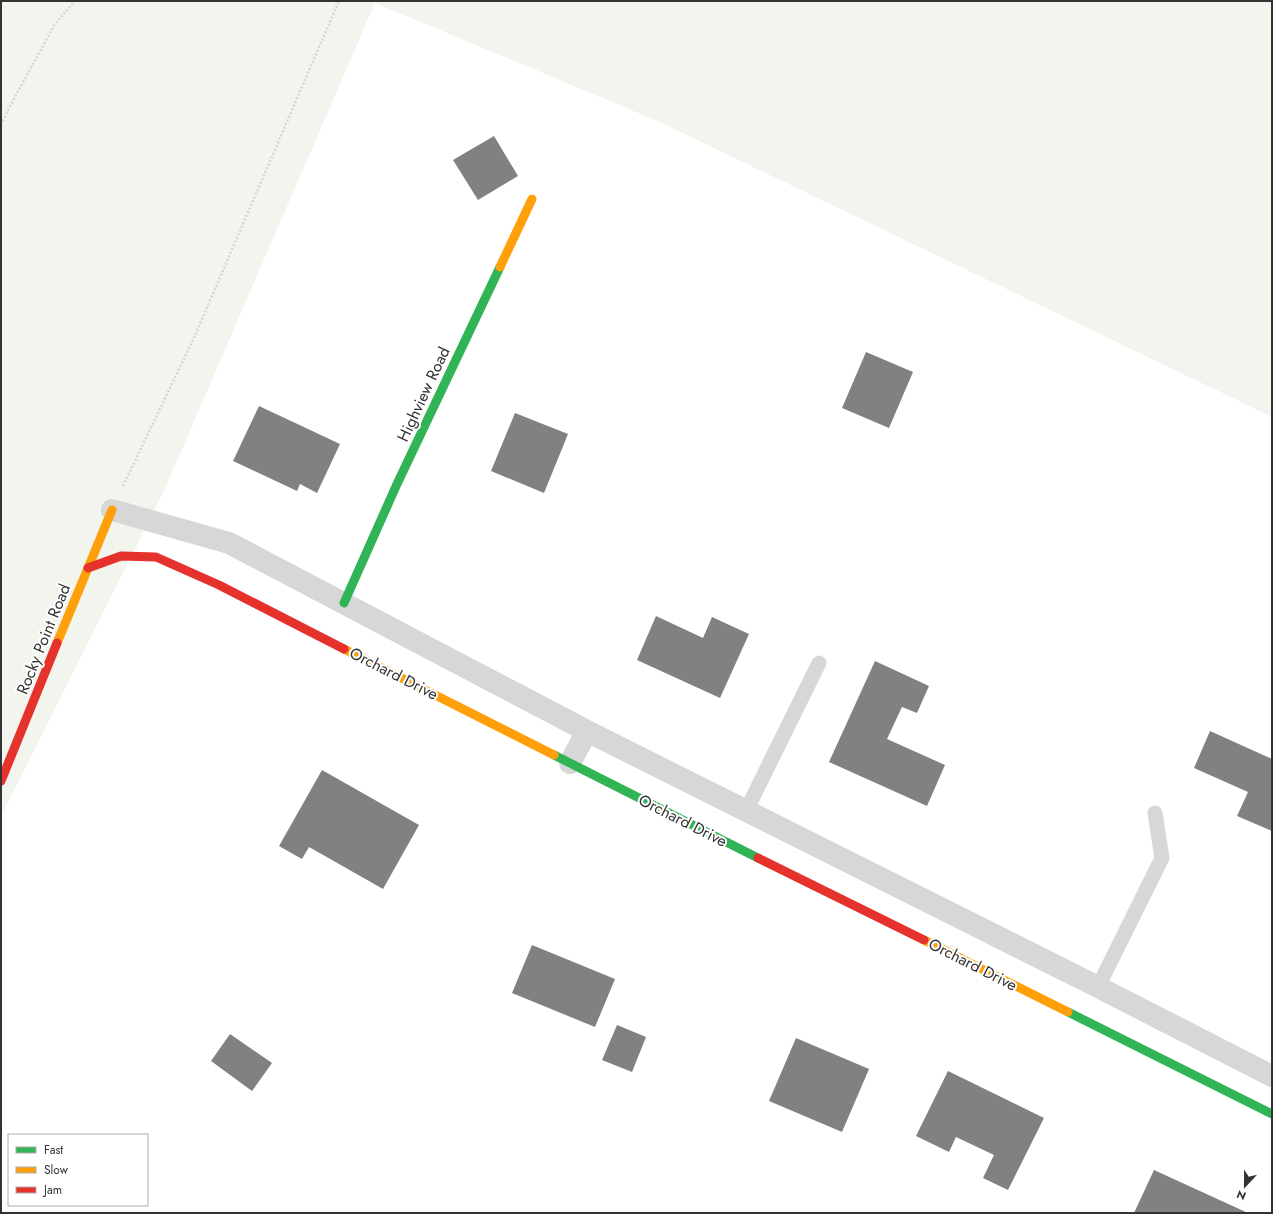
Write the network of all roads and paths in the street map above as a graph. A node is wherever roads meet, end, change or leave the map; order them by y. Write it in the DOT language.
graph roads {
  1 [pos="75,1"];
  2 [pos="339,1"];
  3 [pos="1,125"];
  4 [pos="532,199"];
  5 [pos="112,510"];
  6 [pos="88,568"];
  7 [pos="344,603"];
  8 [pos="820,663"];
  9 [pos="587,731"];
  10 [pos="570,763"];
  11 [pos="1,781"];
  12 [pos="746,811"];
  13 [pos="1155,813"];
  14 [pos="1098,987"];
  15 [pos="1272,1076"];
  16 [pos="1272,1114"];
  1 -- 3 [label="path"];
  2 -- 5 [label="path"];
  4 -- 7 [label="street, Highview Road"];
  5 -- 6 [label="street, Rocky Point Road"];
  5 -- 7 [label="street"];
  6 -- 10 [label="street, Orchard Drive"];
  6 -- 11 [label="street, Rocky Point Road"];
  7 -- 9 [label="street"];
  8 -- 12 [label="lane"];
  9 -- 10 [label="street"];
  9 -- 12 [label="street"];
  10 -- 16 [label="street, Orchard Drive"];
  12 -- 14 [label="street"];
  13 -- 14 [label="lane"];
  14 -- 15 [label="street"];
}
